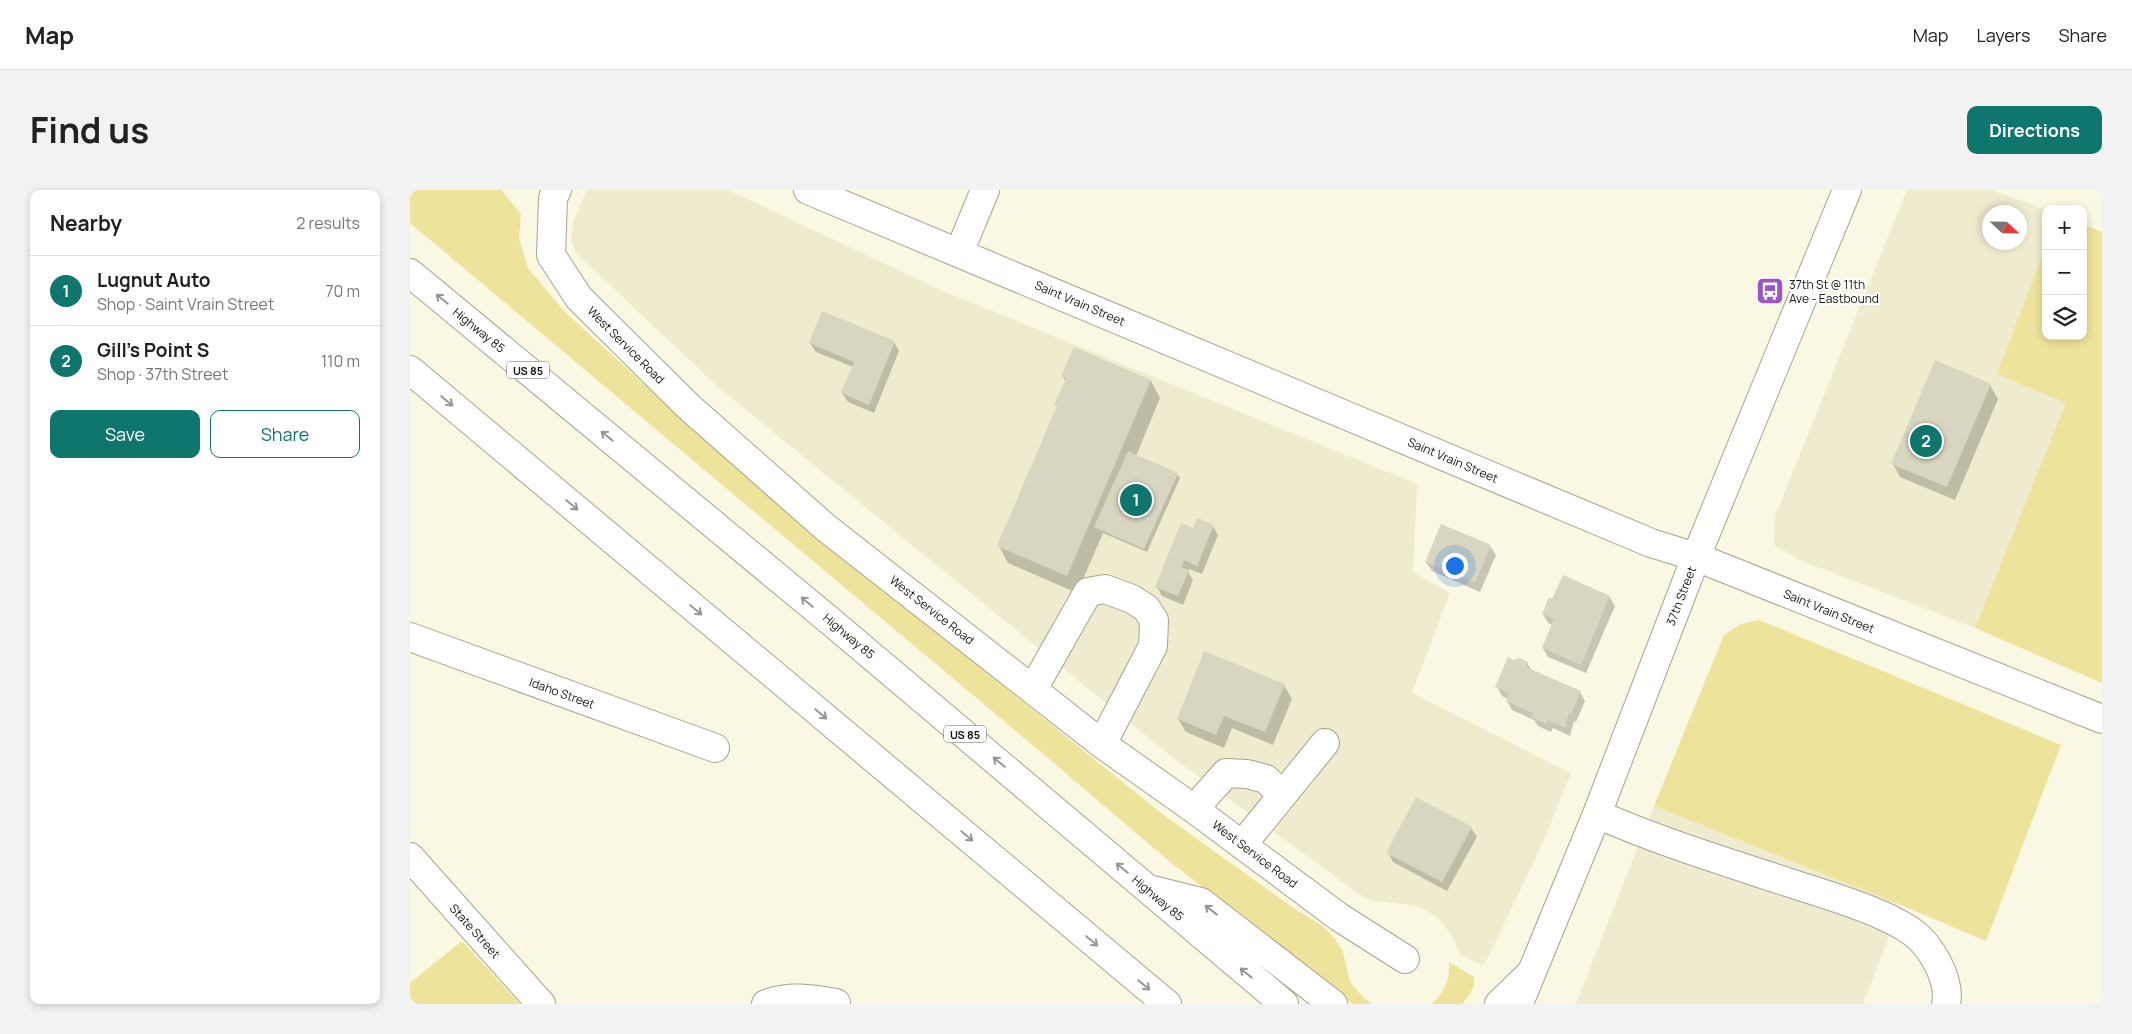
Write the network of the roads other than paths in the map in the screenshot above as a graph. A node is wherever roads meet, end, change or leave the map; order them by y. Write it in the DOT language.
graph roads {
  1 [pos="557,190"];
  2 [pos="808,190"];
  3 [pos="985,190"];
  4 [pos="1847,190"];
  5 [pos="960,253"];
  6 [pos="410,273"];
  7 [pos="410,370"];
  8 [pos="1696,557"];
  9 [pos="410,637"];
  10 [pos="1033,689"];
  11 [pos="2102,720"];
  12 [pos="1325,743"];
  13 [pos="1102,744"];
  14 [pos="715,748"];
  15 [pos="1282,795"];
  16 [pos="1194,809"];
  17 [pos="1597,814"];
  18 [pos="1242,845"];
  19 [pos="410,857"];
  20 [pos="1147,888"];
  21 [pos="1404,960"];
  22 [pos="1530,974"];
  23 [pos="836,1003"];
  24 [pos="541,1004"];
  25 [pos="766,1004"];
  26 [pos="1167,1004"];
  27 [pos="1284,1004"];
  28 [pos="1333,1004"];
  29 [pos="1499,1004"];
  30 [pos="1518,1004"];
  31 [pos="1946,1004"];
  1 -- 10 [label="main road, West Service Road"];
  2 -- 5 [label="main road, Saint Vrain Street"];
  3 -- 5 [label="main road"];
  4 -- 8 [label="main road, 37th Street"];
  5 -- 8 [label="main road, Saint Vrain Street"];
  20 -- 6 [label="main road, Highway 85 / US 85, one-way"];
  7 -- 26 [label="main road, one-way"];
  8 -- 11 [label="main road, Saint Vrain Street"];
  8 -- 17 [label="main road, 37th Street"];
  9 -- 14 [label="main road, Idaho Street"];
  10 -- 13 [label="main road, West Service Road"];
  10 -- 13 [label="main road"];
  12 -- 15 [label="main road"];
  13 -- 16 [label="main road, West Service Road"];
  15 -- 16 [label="main road"];
  15 -- 18 [label="main road"];
  16 -- 18 [label="main road, West Service Road"];
  17 -- 22 [label="main road, 37th Street"];
  17 -- 31 [label="main road"];
  18 -- 21 [label="main road, West Service Road"];
  19 -- 24 [label="main road, State Street"];
  27 -- 20 [label="main road, Highway 85 / US 85, one-way"];
  28 -- 20 [label="main road, one-way"];
  22 -- 29 [label="main road"];
  22 -- 30 [label="main road, 37th Street"];
  23 -- 25 [label="main road"];
}
